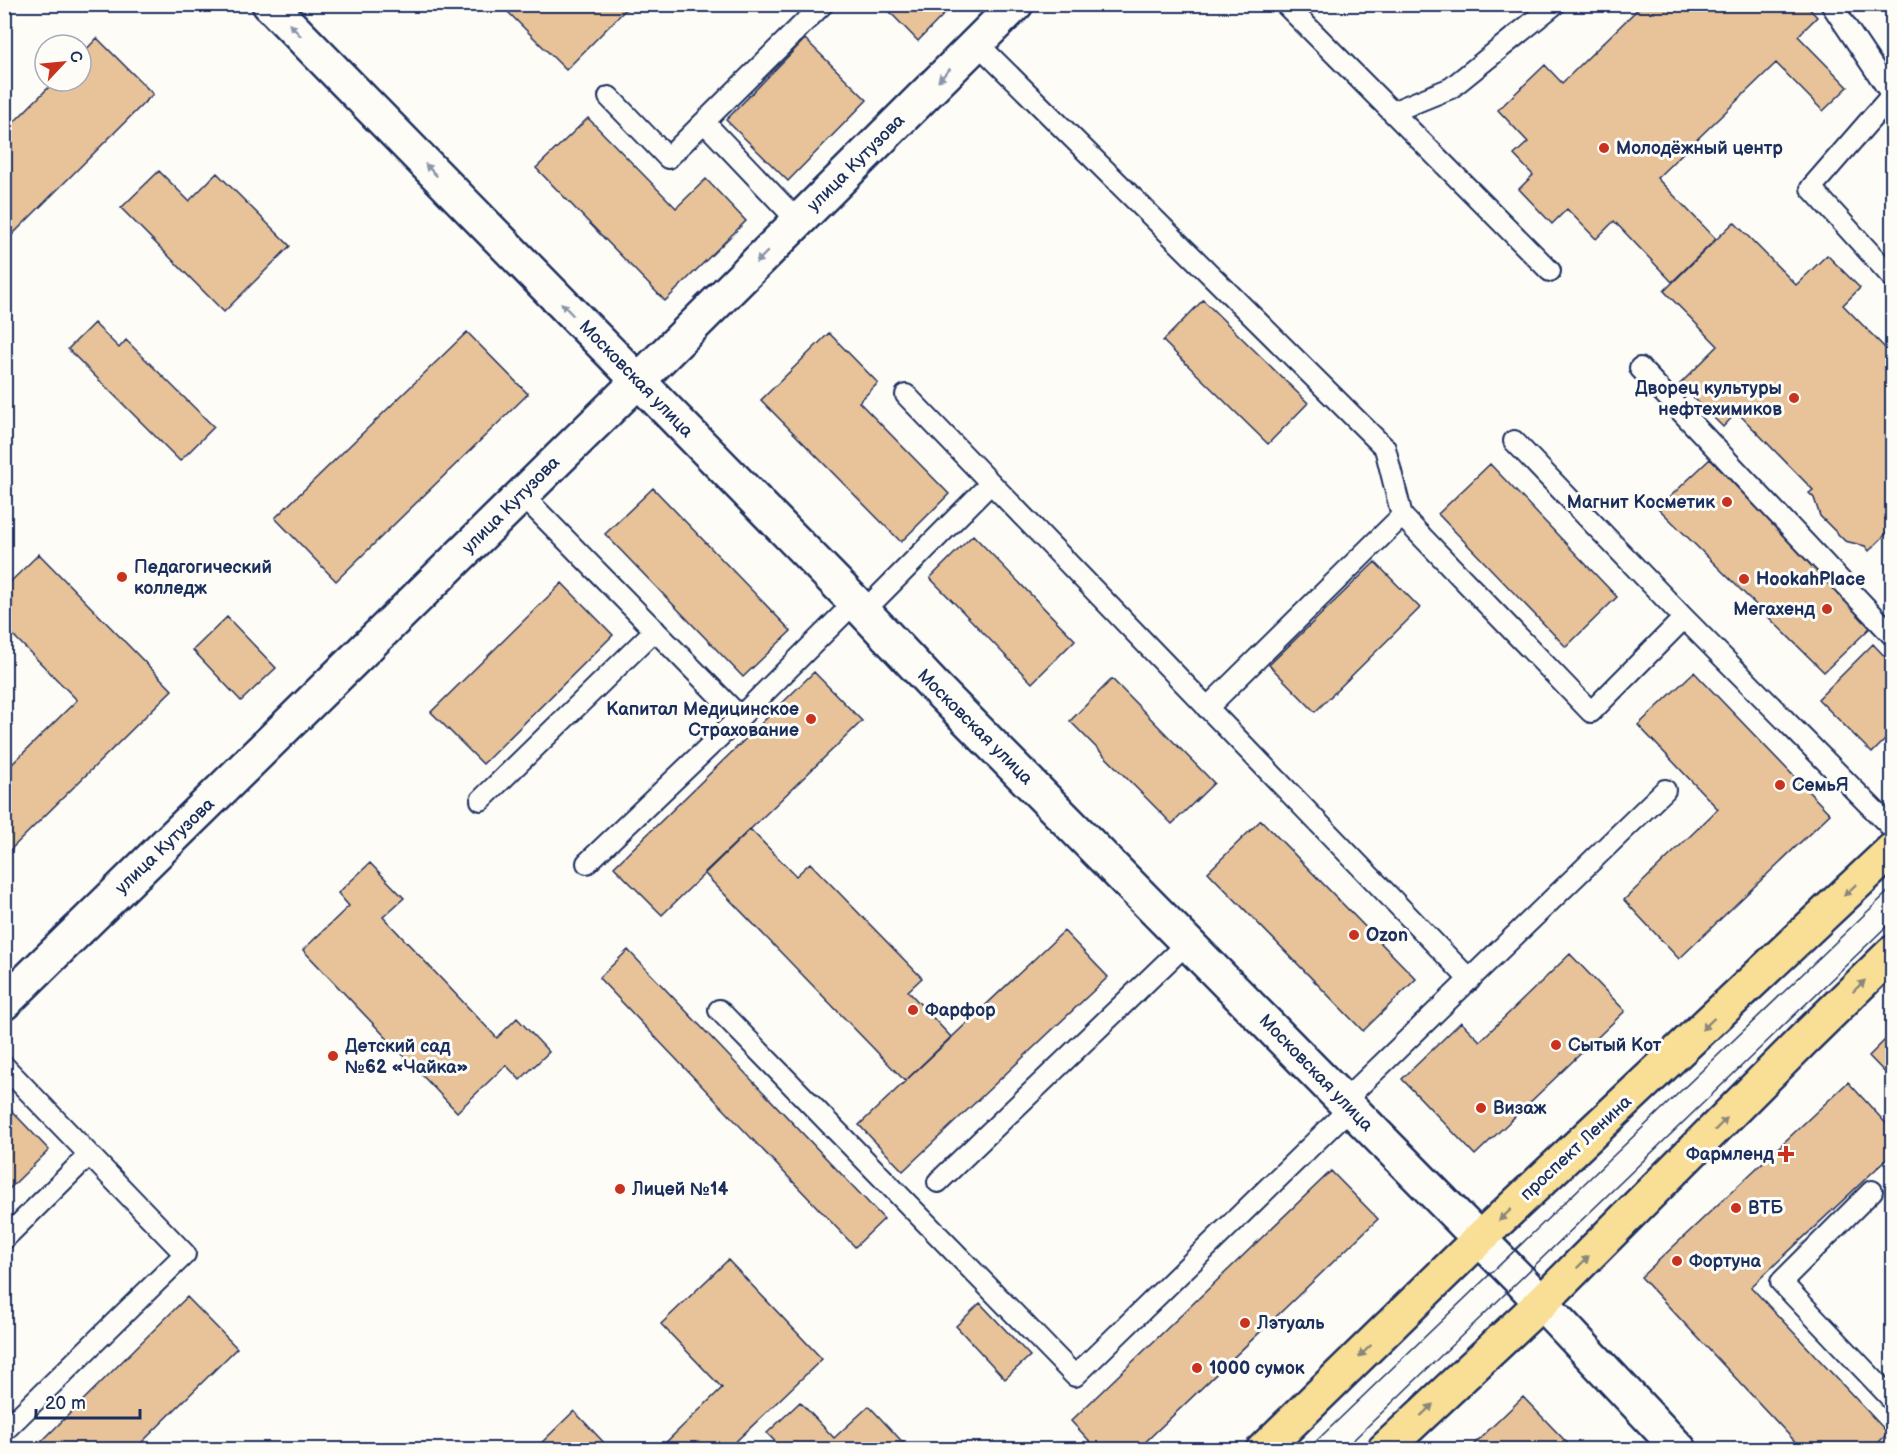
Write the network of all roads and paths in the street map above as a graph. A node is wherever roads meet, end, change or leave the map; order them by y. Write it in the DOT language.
graph roads {
  1 [pos="269,4"];
  2 [pos="823,4"];
  3 [pos="1016,4"];
  4 [pos="1285,4"];
  5 [pos="1555,4"];
  6 [pos="1831,4"];
  7 [pos="977,43"];
  8 [pos="1892,95"];
  9 [pos="609,97"];
  10 [pos="1392,112"];
  11 [pos="704,122"];
  12 [pos="798,221"];
  13 [pos="1550,271"];
  14 [pos="1893,277"];
  15 [pos="1640,368"];
  16 [pos="638,381"];
  17 [pos="906,395"];
  18 [pos="1514,441"];
  19 [pos="991,483"];
  20 [pos="522,495"];
  21 [pos="1402,516"];
  22 [pos="859,606"];
  23 [pos="1684,618"];
  24 [pos="655,630"];
  25 [pos="1893,636"];
  26 [pos="1207,708"];
  27 [pos="740,717"];
  28 [pos="1665,790"];
  29 [pos="481,800"];
  30 [pos="1893,828"];
  31 [pos="1893,850"];
  32 [pos="586,863"];
  33 [pos="1188,942"];
  34 [pos="1893,953"];
  35 [pos="1470,980"];
  36 [pos="4,1003"];
  37 [pos="719,1010"];
  38 [pos="4,1066"];
  39 [pos="1347,1105"];
  40 [pos="89,1155"];
  41 [pos="938,1182"];
  42 [pos="1872,1191"];
  43 [pos="4,1239"];
  44 [pos="1479,1239"];
  45 [pos="1541,1303"];
  46 [pos="1893,1399"];
  47 [pos="4,1431"];
  48 [pos="1263,1449"];
  49 [pos="1384,1449"];
  50 [pos="1680,1449"];
  16 -- 1 [label="street, Московская улица, one-way"];
  2 -- 11 [label="lane"];
  3 -- 7 [label="street, улица Кутузова"];
  4 -- 10 [label="lane"];
  5 -- 10 [label="lane"];
  6 -- 8 [label="lane"];
  7 -- 12 [label="street, улица Кутузова, one-way"];
  7 -- 21 [label="lane"];
  8 -- 14 [label="lane"];
  9 -- 11 [label="lane"];
  10 -- 13 [label="lane"];
  11 -- 12 [label="lane"];
  12 -- 16 [label="street, улица Кутузова, one-way"];
  15 -- 25 [label="lane"];
  16 -- 20 [label="street, улица Кутузова"];
  16 -- 22 [label="street, Московская улица"];
  17 -- 19 [label="lane"];
  18 -- 23 [label="lane"];
  19 -- 22 [label="lane"];
  19 -- 26 [label="lane"];
  20 -- 24 [label="lane"];
  20 -- 36 [label="street, улица Кутузова"];
  21 -- 23 [label="lane"];
  21 -- 26 [label="lane"];
  22 -- 27 [label="lane"];
  22 -- 33 [label="street, Московская улица"];
  23 -- 30 [label="lane"];
  24 -- 27 [label="lane"];
  24 -- 29 [label="lane"];
  26 -- 35 [label="lane"];
  27 -- 32 [label="lane"];
  28 -- 35 [label="lane"];
  31 -- 44 [label="main road, проспект Ленина, one-way"];
  33 -- 39 [label="street, Московская улица"];
  33 -- 41 [label="lane"];
  45 -- 34 [label="main road, one-way"];
  35 -- 39 [label="lane"];
  37 -- 39 [label="lane"];
  38 -- 40 [label="lane"];
  39 -- 44 [label="street, Московская улица"];
  40 -- 43 [label="lane"];
  40 -- 47 [label="lane"];
  42 -- 46 [label="lane"];
  44 -- 45 [label="street, Московская улица"];
  44 -- 48 [label="main road, проспект Ленина, one-way"];
  49 -- 45 [label="main road, one-way"];
  45 -- 50 [label="street, Московская улица"];
}
